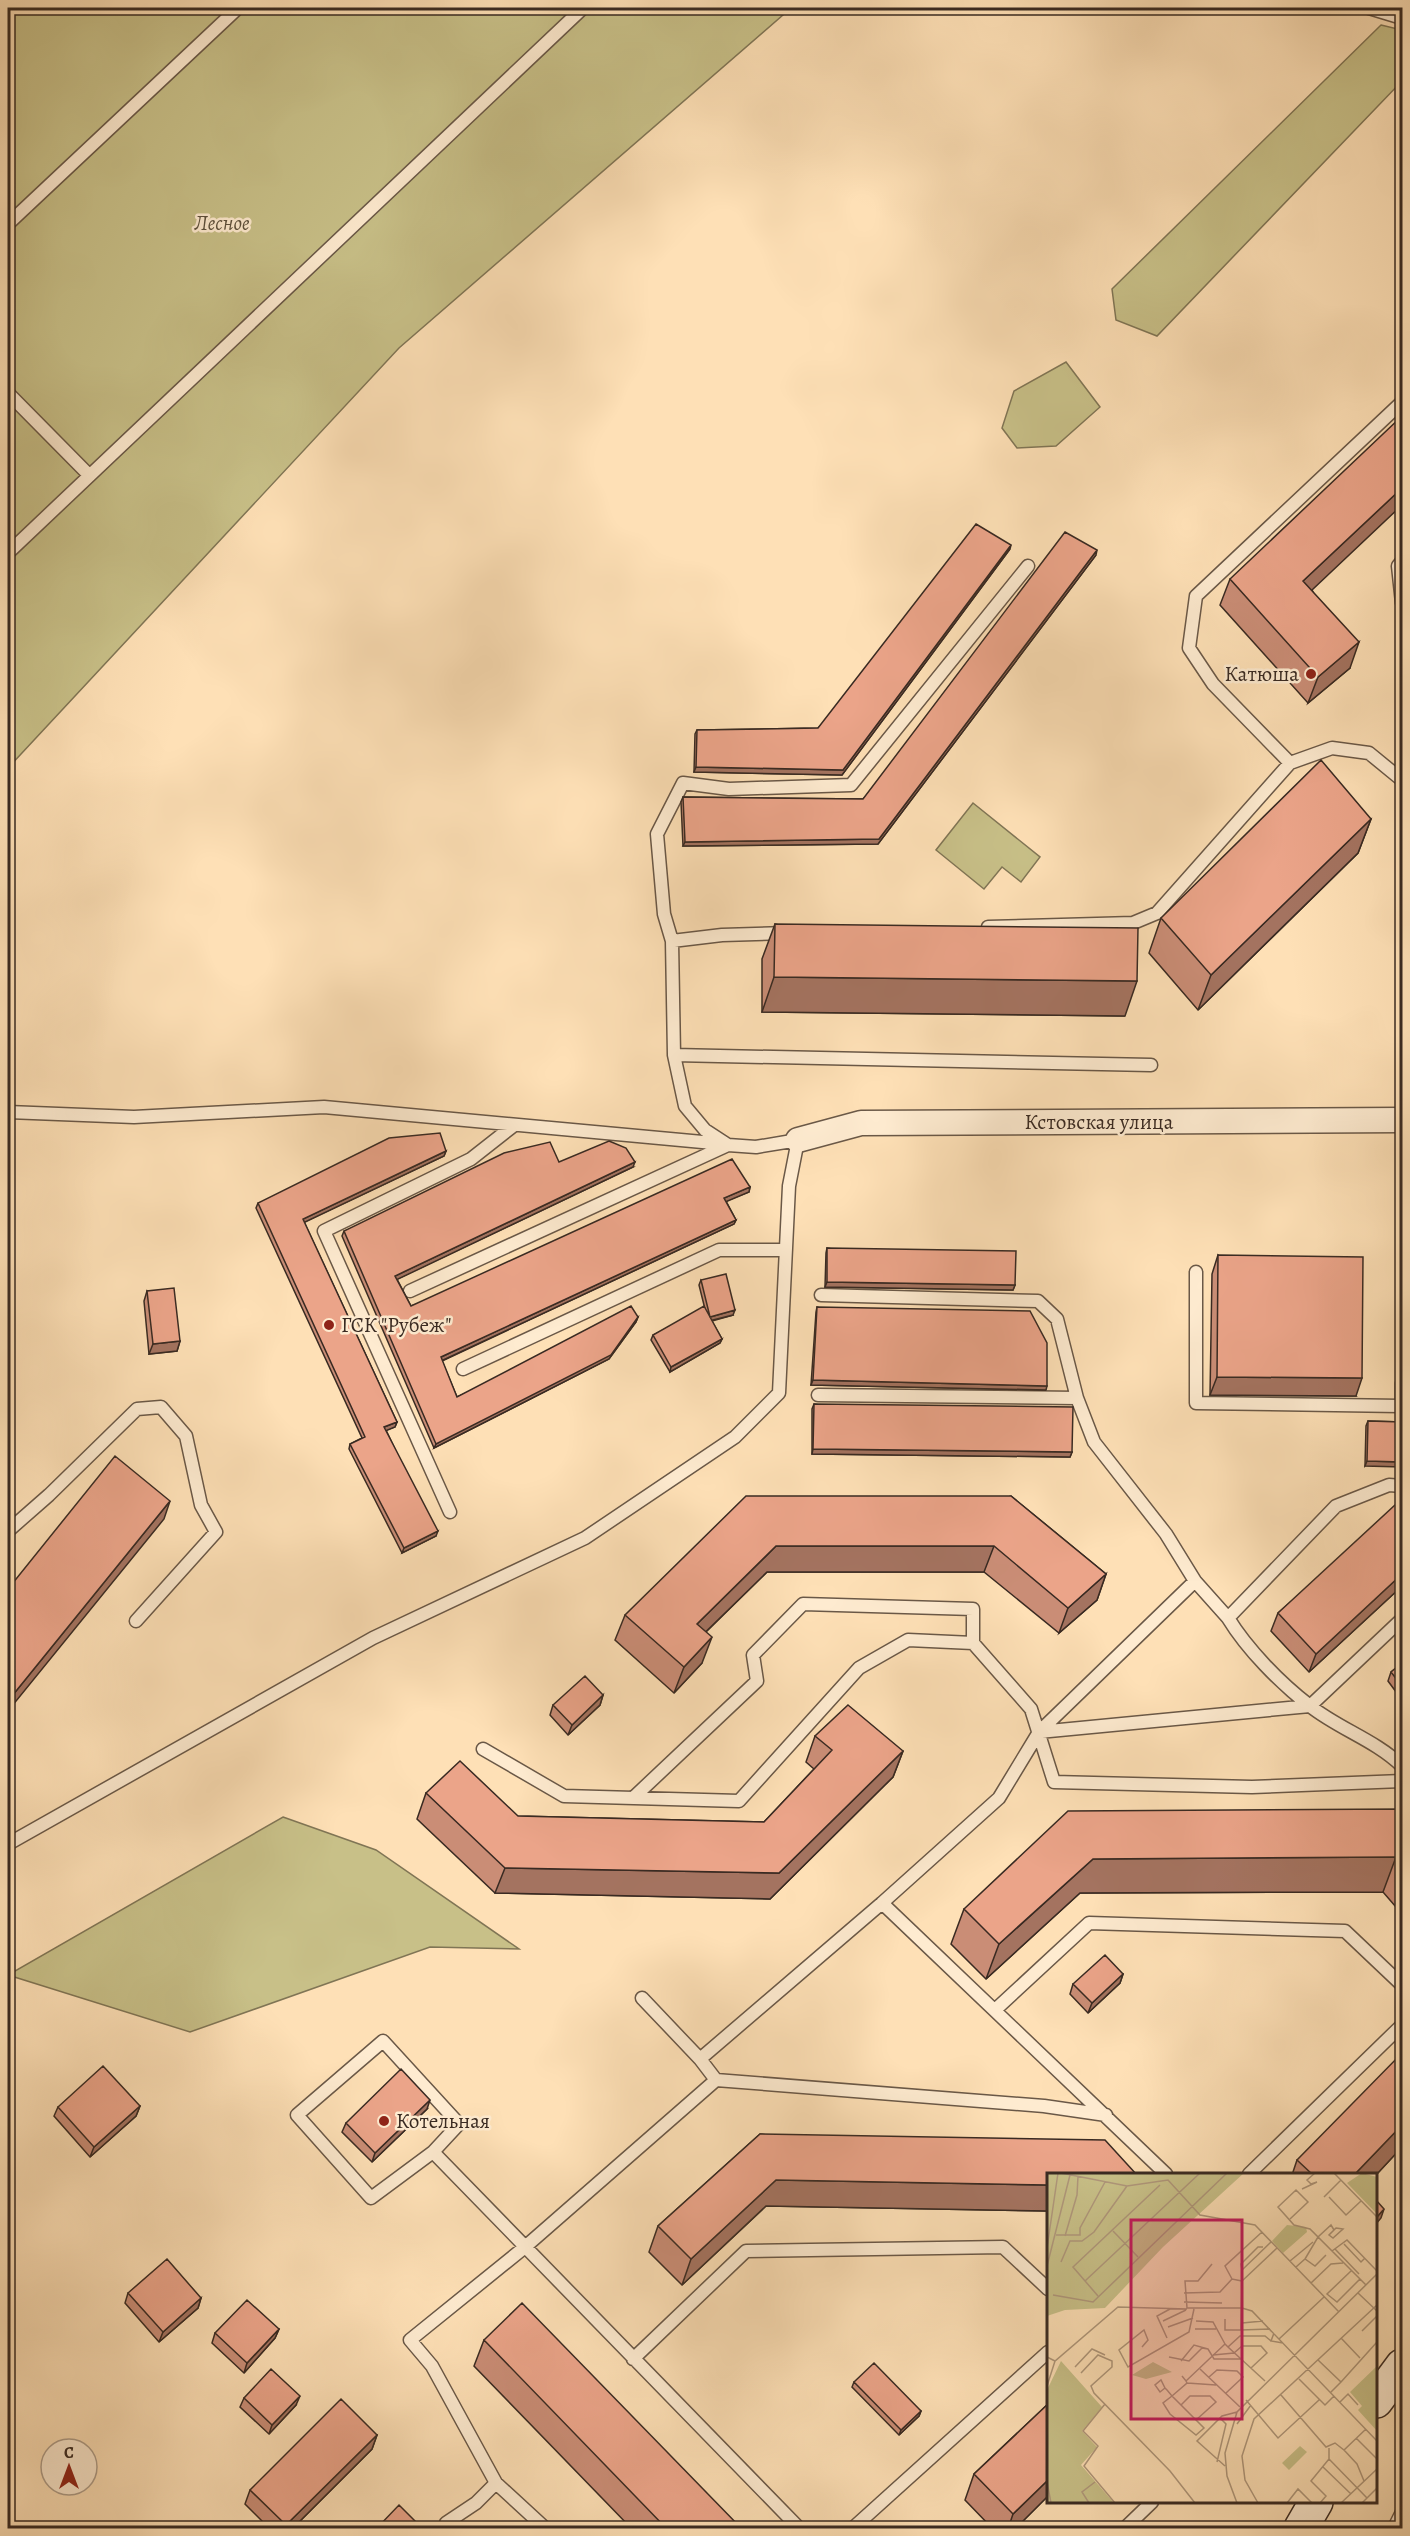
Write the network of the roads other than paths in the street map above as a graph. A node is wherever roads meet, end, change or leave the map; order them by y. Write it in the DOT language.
graph roads {
  1 [pos="238,8"];
  2 [pos="583,8"];
  3 [pos="1369,8"];
  4 [pos="1402,18"];
  5 [pos="8,224"];
  6 [pos="8,393"];
  7 [pos="1402,402"];
  8 [pos="89,475"];
  9 [pos="8,553"];
  10 [pos="1402,561"];
  11 [pos="1028,566"];
  12 [pos="1402,603"];
  13 [pos="1290,763"];
  14 [pos="1402,780"];
  15 [pos="980,927"];
  16 [pos="804,933"];
  17 [pos="672,942"];
  18 [pos="674,1055"];
  19 [pos="1151,1065"];
  20 [pos="8,1112"];
  21 [pos="1402,1120"];
  22 [pos="513,1126"];
  23 [pos="798,1140"];
  24 [pos="728,1145"];
  25 [pos="786,1250"];
  26 [pos="1196,1272"];
  27 [pos="410,1290"];
  28 [pos="821,1295"];
  29 [pos="463,1369"];
  30 [pos="1402,1383"];
  31 [pos="818,1395"];
  32 [pos="1077,1398"];
  33 [pos="1401,1406"];
  34 [pos="1402,1486"];
  35 [pos="450,1512"];
  36 [pos="8,1531"];
  37 [pos="1195,1581"];
  38 [pos="1228,1618"];
  39 [pos="1402,1619"];
  40 [pos="136,1621"];
  41 [pos="973,1643"];
  42 [pos="1310,1706"];
  43 [pos="1038,1732"];
  44 [pos="483,1749"];
  45 [pos="1402,1766"];
  46 [pos="1402,1781"];
  47 [pos="633,1798"];
  48 [pos="8,1844"];
  49 [pos="882,1903"];
  50 [pos="1402,1985"];
  51 [pos="642,1998"];
  52 [pos="995,2010"];
  53 [pos="1402,2025"];
  54 [pos="700,2059"];
  55 [pos="716,2080"];
  56 [pos="1106,2115"];
  57 [pos="433,2152"];
  58 [pos="1164,2173"];
  59 [pos="1251,2173"];
  60 [pos="525,2247"];
  61 [pos="1047,2288"];
  62 [pos="1047,2353"];
  63 [pos="633,2359"];
  64 [pos="496,2483"];
  65 [pos="1151,2503"];
  66 [pos="1315,2503"];
  67 [pos="1402,2512"];
  68 [pos="446,2523"];
  69 [pos="1129,2527"];
  70 [pos="544,2529"];
  71 [pos="799,2529"];
  72 [pos="853,2529"];
  73 [pos="1301,2529"];
  74 [pos="1394,2529"];
  1 -- 5 [label="lane"];
  2 -- 8 [label="lane"];
  3 -- 4 [label="lane"];
  6 -- 8 [label="lane"];
  7 -- 13 [label="lane"];
  8 -- 9 [label="lane"];
  10 -- 12 [label="lane"];
  11 -- 17 [label="lane"];
  13 -- 14 [label="lane"];
  13 -- 15 [label="lane"];
  16 -- 17 [label="lane"];
  17 -- 18 [label="lane"];
  18 -- 19 [label="lane"];
  18 -- 24 [label="lane"];
  20 -- 22 [label="lane"];
  21 -- 23 [label="street, Кстовская улица"];
  22 -- 24 [label="lane"];
  22 -- 35 [label="lane"];
  23 -- 24 [label="lane"];
  23 -- 25 [label="lane"];
  24 -- 27 [label="lane"];
  25 -- 29 [label="lane"];
  25 -- 48 [label="lane"];
  26 -- 33 [label="lane"];
  28 -- 32 [label="lane"];
  30 -- 33 [label="lane"];
  31 -- 32 [label="lane"];
  32 -- 37 [label="lane"];
  34 -- 38 [label="lane"];
  36 -- 40 [label="lane"];
  37 -- 38 [label="lane"];
  37 -- 43 [label="lane"];
  38 -- 42 [label="lane"];
  39 -- 42 [label="lane"];
  41 -- 43 [label="lane"];
  41 -- 47 [label="lane"];
  41 -- 47 [label="lane"];
  42 -- 43 [label="lane"];
  42 -- 45 [label="lane"];
  43 -- 46 [label="lane"];
  43 -- 49 [label="lane"];
  44 -- 47 [label="lane"];
  49 -- 52 [label="lane"];
  49 -- 54 [label="lane"];
  50 -- 52 [label="lane"];
  51 -- 54 [label="lane"];
  52 -- 56 [label="lane"];
  53 -- 59 [label="lane"];
  54 -- 55 [label="lane"];
  55 -- 56 [label="lane"];
  55 -- 60 [label="lane"];
  56 -- 58 [label="lane"];
  57 -- 57 [label="lane"];
  57 -- 60 [label="lane"];
  60 -- 63 [label="lane"];
  60 -- 64 [label="lane"];
  61 -- 63 [label="lane"];
  62 -- 72 [label="lane"];
  63 -- 71 [label="lane"];
  64 -- 68 [label="lane"];
  64 -- 70 [label="lane"];
  65 -- 69 [label="lane"];
  66 -- 73 [label="main road"];
  67 -- 74 [label="lane"];
}
